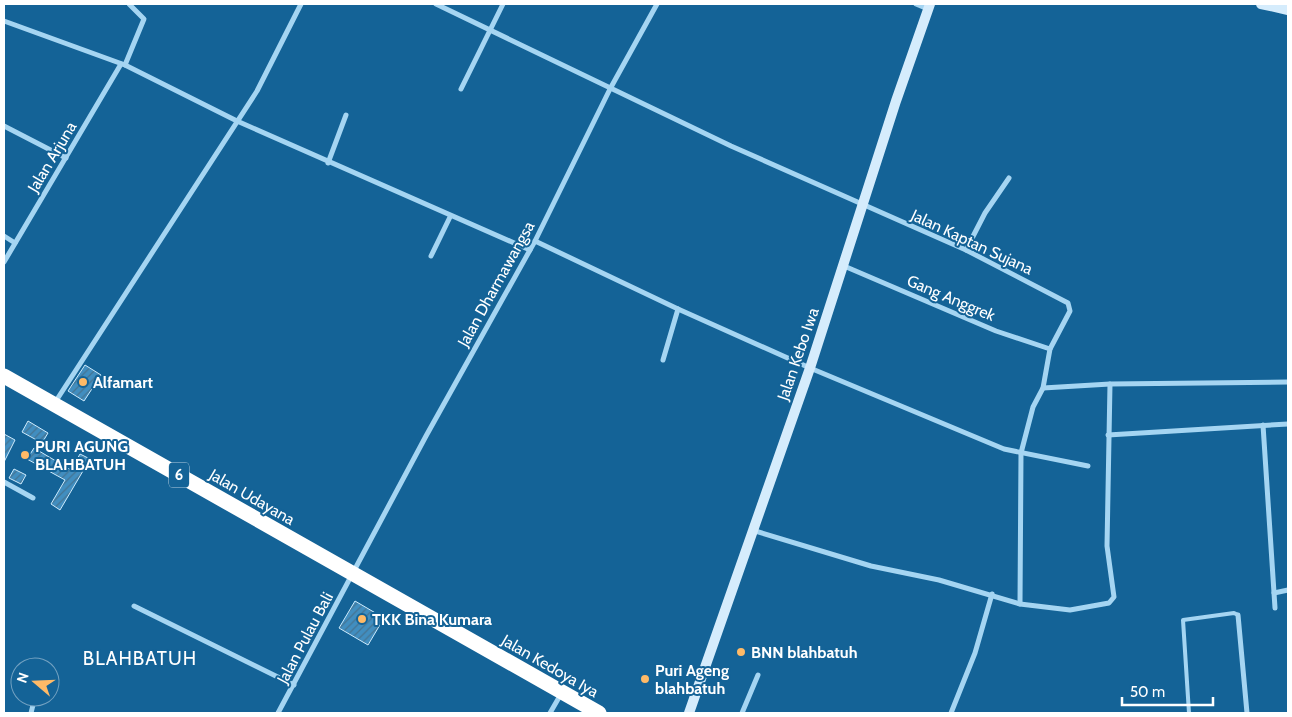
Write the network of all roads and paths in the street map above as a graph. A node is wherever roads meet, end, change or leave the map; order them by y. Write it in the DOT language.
graph roads {
  1 [pos="129,4"];
  2 [pos="301,4"];
  3 [pos="436,4"];
  4 [pos="503,4"];
  5 [pos="657,4"];
  6 [pos="916,4"];
  7 [pos="1260,4"];
  8 [pos="929,6"];
  9 [pos="1288,10"];
  10 [pos="4,21"];
  11 [pos="492,29"];
  12 [pos="123,64"];
  13 [pos="461,89"];
  14 [pos="610,89"];
  15 [pos="346,115"];
  16 [pos="237,121"];
  17 [pos="4,126"];
  18 [pos="66,158"];
  19 [pos="328,162"];
  20 [pos="1010,178"];
  21 [pos="864,206"];
  22 [pos="450,217"];
  23 [pos="4,236"];
  24 [pos="536,240"];
  25 [pos="15,243"];
  26 [pos="530,250"];
  27 [pos="966,250"];
  28 [pos="431,256"];
  29 [pos="4,262"];
  30 [pos="844,266"];
  31 [pos="678,309"];
  32 [pos="1050,349"];
  33 [pos="662,360"];
  34 [pos="810,368"];
  35 [pos="4,376"];
  36 [pos="1288,382"];
  37 [pos="1110,384"];
  38 [pos="1042,388"];
  39 [pos="54,404"];
  40 [pos="1288,424"];
  41 [pos="1262,425"];
  42 [pos="1108,435"];
  43 [pos="1019,453"];
  44 [pos="1088,466"];
  45 [pos="4,482"];
  46 [pos="32,498"];
  47 [pos="752,530"];
  48 [pos="353,575"];
  49 [pos="1288,590"];
  50 [pos="1274,593"];
  51 [pos="992,594"];
  52 [pos="1020,604"];
  53 [pos="134,606"];
  54 [pos="1275,608"];
  55 [pos="1238,615"];
  56 [pos="758,675"];
  57 [pos="294,685"];
  58 [pos="562,692"];
  59 [pos="278,713"];
  60 [pos="550,713"];
  61 [pos="599,713"];
  62 [pos="689,713"];
  63 [pos="742,713"];
  64 [pos="951,713"];
  65 [pos="1189,713"];
  66 [pos="1247,713"];
  1 -- 12 [label="street, Jalan Arjuna"];
  2 -- 16 [label="street"];
  3 -- 11 [label="street, Jalan Kaptan Sujana"];
  4 -- 11 [label="street"];
  5 -- 14 [label="street, Jalan Dharmawangsa"];
  6 -- 8 [label="street"];
  7 -- 9 [label="main road"];
  8 -- 21 [label="main road, Jalan Kebo Iwa"];
  10 -- 12 [label="street"];
  11 -- 13 [label="street"];
  11 -- 14 [label="street, Jalan Kaptan Sujana"];
  12 -- 16 [label="street"];
  12 -- 18 [label="street, Jalan Arjuna"];
  14 -- 21 [label="street, Jalan Kaptan Sujana"];
  14 -- 24 [label="street, Jalan Dharmawangsa"];
  15 -- 19 [label="street"];
  16 -- 19 [label="street"];
  16 -- 39 [label="street"];
  17 -- 18 [label="street"];
  18 -- 25 [label="street, Jalan Arjuna"];
  19 -- 22 [label="street"];
  20 -- 27 [label="street"];
  21 -- 27 [label="street, Jalan Kaptan Sujana"];
  21 -- 30 [label="main road, Jalan Kebo Iwa"];
  22 -- 26 [label="street"];
  22 -- 28 [label="street"];
  23 -- 25 [label="street"];
  24 -- 26 [label="street, Jalan Dharmawangsa"];
  24 -- 31 [label="street"];
  25 -- 29 [label="street, Jalan Arjuna"];
  26 -- 48 [label="street, Jalan Dharmawangsa"];
  27 -- 32 [label="street, Jalan Kaptan Sujana"];
  30 -- 32 [label="street, Gang Anggrek"];
  30 -- 34 [label="main road, Jalan Kebo Iwa"];
  31 -- 33 [label="street"];
  31 -- 34 [label="street"];
  32 -- 38 [label="street"];
  34 -- 43 [label="street"];
  34 -- 47 [label="main road, Jalan Kebo Iwa"];
  35 -- 39 [label="highway, Jalan Udayana / 6"];
  36 -- 37 [label="street"];
  37 -- 38 [label="street"];
  37 -- 42 [label="street"];
  38 -- 43 [label="street"];
  39 -- 48 [label="highway, Jalan Udayana / 6"];
  40 -- 41 [label="street"];
  41 -- 42 [label="street"];
  41 -- 50 [label="street"];
  42 -- 52 [label="street"];
  43 -- 44 [label="street"];
  43 -- 52 [label="street"];
  45 -- 46 [label="street"];
  47 -- 51 [label="street"];
  47 -- 62 [label="main road, Jalan Kebo Iwa"];
  48 -- 57 [label="street, Jalan Pulau Bali"];
  48 -- 58 [label="highway, Jalan Kedoya Iya / 6"];
  49 -- 50 [label="street"];
  50 -- 54 [label="street"];
  51 -- 52 [label="street"];
  51 -- 64 [label="street"];
  53 -- 57 [label="street"];
  55 -- 65 [label="lane"];
  55 -- 66 [label="street"];
  56 -- 63 [label="street"];
  57 -- 59 [label="street, Jalan Pulau Bali"];
  58 -- 60 [label="street"];
  58 -- 61 [label="highway, Jalan Kedoya Iya / 6"];
}
